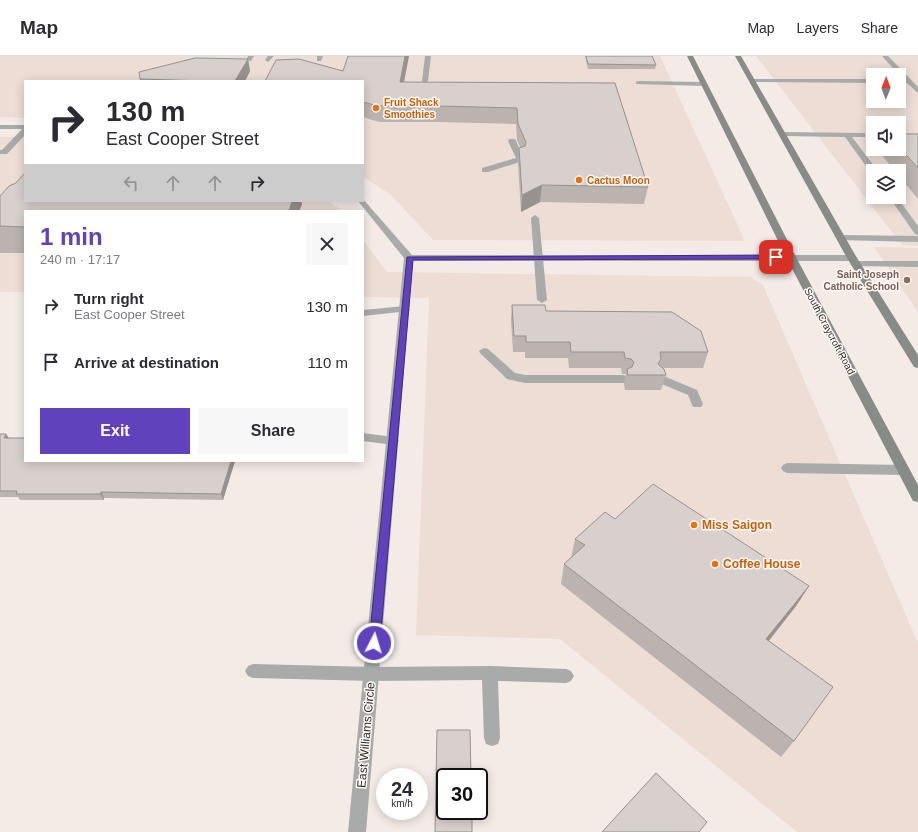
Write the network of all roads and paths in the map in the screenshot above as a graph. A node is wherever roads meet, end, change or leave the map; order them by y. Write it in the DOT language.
graph roads {
  1 [pos="428,56"];
  2 [pos="690,56"];
  3 [pos="738,56"];
  4 [pos="885,56"];
  5 [pos="425,80"];
  6 [pos="753,81"];
  7 [pos="866,81"];
  8 [pos="909,81"];
  9 [pos="638,83"];
  10 [pos="704,84"];
  11 [pos="918,91"];
  12 [pos="0,127"];
  13 [pos="24,127"];
  14 [pos="24,132"];
  15 [pos="783,134"];
  16 [pos="847,135"];
  17 [pos="862,135"];
  18 [pos="512,141"];
  19 [pos="0,152"];
  20 [pos="869,164"];
  21 [pos="485,170"];
  22 [pos="363,202"];
  23 [pos="898,204"];
  24 [pos="535,218"];
  25 [pos="918,232"];
  26 [pos="841,238"];
  27 [pos="918,239"];
  28 [pos="791,257"];
  29 [pos="410,258"];
  30 [pos="539,258"];
  31 [pos="854,261"];
  32 [pos="918,264"];
  33 [pos="542,300"];
  34 [pos="405,309"];
  35 [pos="364,313"];
  36 [pos="484,350"];
  37 [pos="918,364"];
  38 [pos="623,379"];
  39 [pos="661,379"];
  40 [pos="697,404"];
  41 [pos="364,437"];
  42 [pos="393,441"];
  43 [pos="787,468"];
  44 [pos="904,470"];
  45 [pos="918,497"];
  46 [pos="253,671"];
  47 [pos="490,673"];
  48 [pos="372,674"];
  49 [pos="566,676"];
  50 [pos="492,738"];
  51 [pos="357,832"];
  1 -- 5 [label="street"];
  2 -- 10 [label="main road, South Craycroft Road"];
  3 -- 6 [label="main road"];
  4 -- 8 [label="street"];
  6 -- 7 [label="street"];
  6 -- 15 [label="main road"];
  8 -- 11 [label="street"];
  9 -- 10 [label="street"];
  10 -- 28 [label="main road, South Craycroft Road"];
  12 -- 13 [label="street"];
  14 -- 19 [label="street"];
  15 -- 16 [label="street"];
  15 -- 26 [label="main road"];
  16 -- 17 [label="street"];
  16 -- 20 [label="street"];
  18 -- 21 [label="street"];
  22 -- 29 [label="street"];
  23 -- 25 [label="street"];
  24 -- 30 [label="street"];
  26 -- 27 [label="street"];
  26 -- 31 [label="main road"];
  28 -- 30 [label="street"];
  28 -- 31 [label="street"];
  28 -- 44 [label="main road, South Craycroft Road"];
  29 -- 30 [label="street"];
  29 -- 34 [label="street, East Williams Circle"];
  30 -- 33 [label="street"];
  31 -- 32 [label="street"];
  31 -- 37 [label="main road"];
  34 -- 35 [label="street"];
  34 -- 42 [label="street, East Williams Circle"];
  36 -- 38 [label="street"];
  39 -- 40 [label="street"];
  41 -- 42 [label="street"];
  42 -- 48 [label="street, East Williams Circle"];
  43 -- 44 [label="street"];
  44 -- 45 [label="main road, South Craycroft Road"];
  46 -- 48 [label="street"];
  47 -- 48 [label="street"];
  47 -- 49 [label="street"];
  47 -- 50 [label="street"];
  48 -- 51 [label="street, East Williams Circle"];
}
